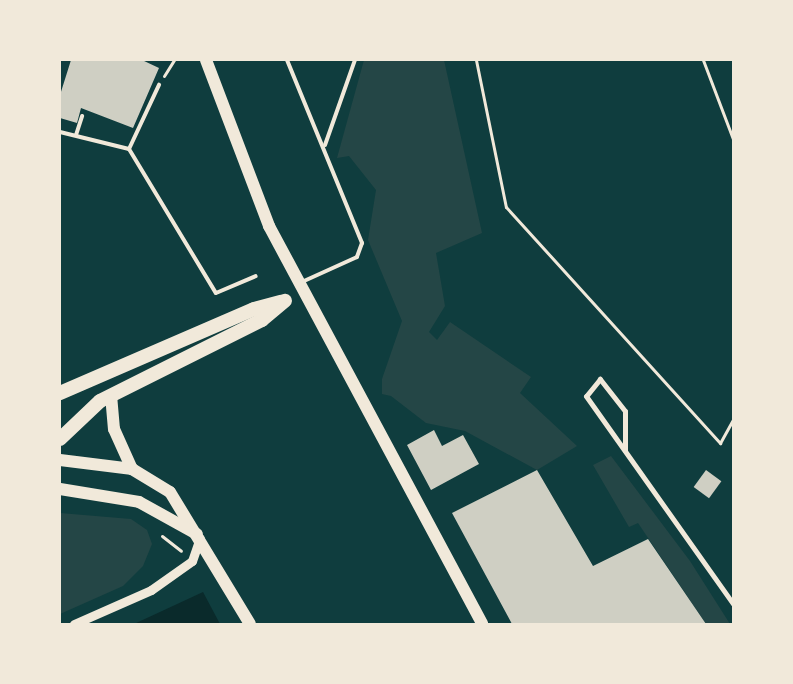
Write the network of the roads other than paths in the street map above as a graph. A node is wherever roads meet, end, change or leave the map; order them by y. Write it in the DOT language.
graph roads {
  1 [pos="206,60"];
  2 [pos="287,60"];
  3 [pos="355,60"];
  4 [pos="159,85"];
  5 [pos="82,116"];
  6 [pos="60,132"];
  7 [pos="76,135"];
  8 [pos="324,145"];
  9 [pos="129,150"];
  10 [pos="256,276"];
  11 [pos="300,283"];
  12 [pos="60,392"];
  13 [pos="111,395"];
  14 [pos="60,439"];
  15 [pos="625,450"];
  16 [pos="60,460"];
  17 [pos="132,470"];
  18 [pos="60,489"];
  19 [pos="198,536"];
  20 [pos="733,604"];
  21 [pos="74,624"];
  22 [pos="250,624"];
  23 [pos="482,624"];
  1 -- 11 [label="main road"];
  2 -- 8 [label="lane"];
  3 -- 8 [label="lane"];
  4 -- 9 [label="lane"];
  5 -- 7 [label="lane"];
  6 -- 7 [label="lane"];
  7 -- 9 [label="lane"];
  8 -- 11 [label="lane"];
  9 -- 10 [label="lane"];
  11 -- 23 [label="main road"];
  12 -- 13 [label="highway"];
  13 -- 14 [label="highway"];
  13 -- 17 [label="main road"];
  15 -- 15 [label="street"];
  15 -- 20 [label="street"];
  16 -- 17 [label="main road"];
  17 -- 19 [label="main road"];
  18 -- 19 [label="main road"];
  19 -- 21 [label="street"];
  19 -- 22 [label="main road"];
}
